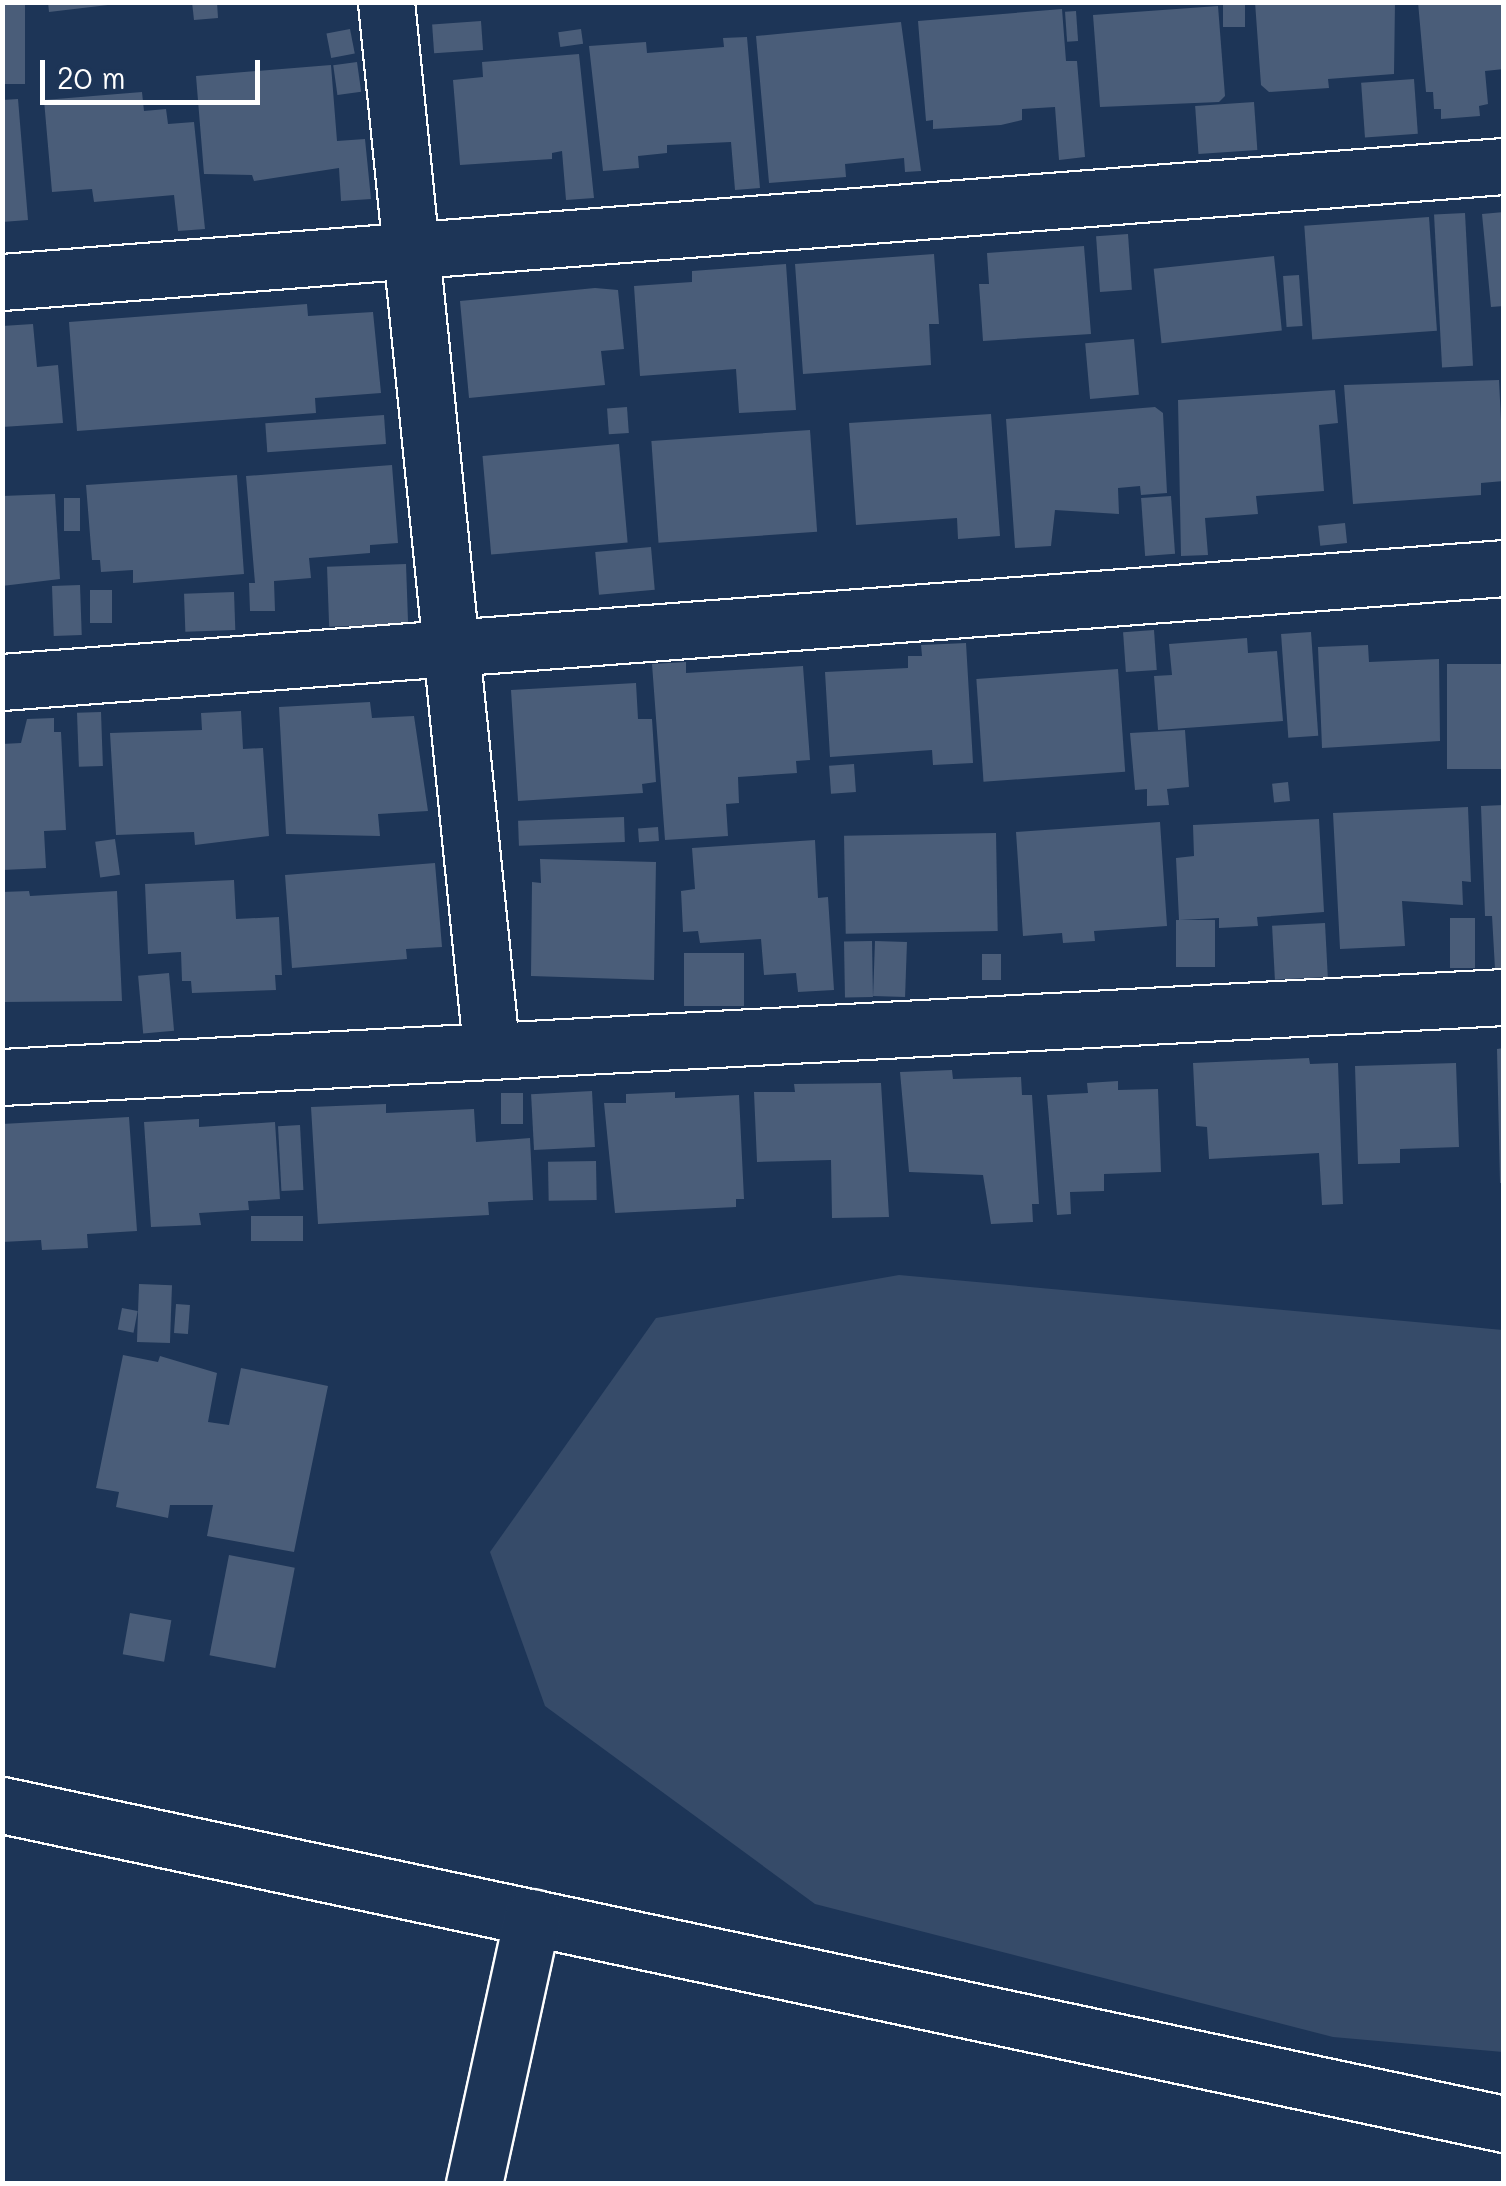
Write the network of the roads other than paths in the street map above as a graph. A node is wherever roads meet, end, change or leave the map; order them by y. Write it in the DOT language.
graph roads {
  1 [pos="386,2"];
  2 [pos="1504,166"];
  3 [pos="416,250"];
  4 [pos="2,282"];
  5 [pos="1504,568"];
  6 [pos="453,652"];
  7 [pos="2,682"];
  8 [pos="1504,996"];
  9 [pos="491,1047"];
  10 [pos="2,1077"];
  11 [pos="2,1805"];
  12 [pos="532,1917"];
  13 [pos="1504,2124"];
  14 [pos="474,2184"];
  1 -- 3 [label="street"];
  2 -- 3 [label="street"];
  3 -- 4 [label="street"];
  3 -- 6 [label="street"];
  5 -- 6 [label="street"];
  6 -- 7 [label="street"];
  6 -- 9 [label="street"];
  8 -- 9 [label="street"];
  9 -- 10 [label="street"];
  11 -- 12 [label="street"];
  12 -- 13 [label="street"];
  12 -- 14 [label="street"];
}
